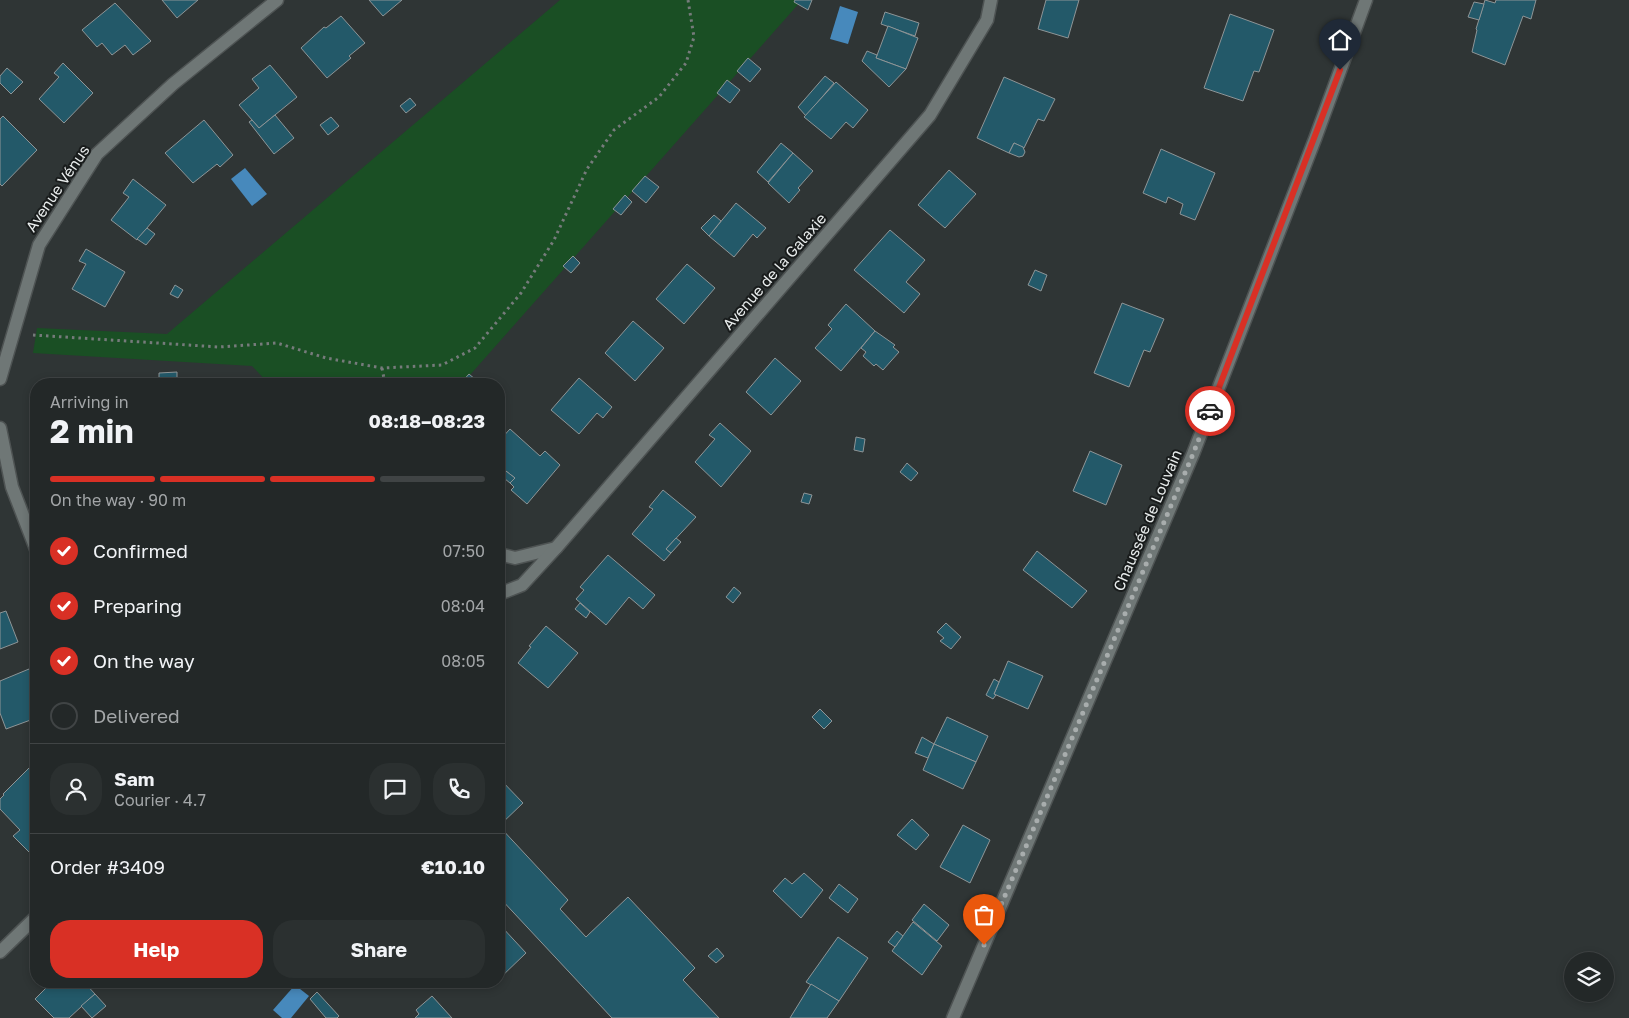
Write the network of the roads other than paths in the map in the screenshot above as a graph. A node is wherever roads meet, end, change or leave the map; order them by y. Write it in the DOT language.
graph roads {
  1 [pos="277,0"];
  2 [pos="991,0"];
  3 [pos="1366,0"];
  4 [pos="0,379"];
  5 [pos="0,428"];
  6 [pos="30,533"];
  7 [pos="556,548"];
  8 [pos="505,556"];
  9 [pos="505,592"];
  10 [pos="30,923"];
  11 [pos="0,952"];
  12 [pos="953,1018"];
  1 -- 4 [label="street, Avenue Vénus"];
  2 -- 7 [label="street, Avenue de la Galaxie"];
  3 -- 12 [label="street, Chaussée de Louvain"];
  5 -- 6 [label="street"];
  7 -- 8 [label="street"];
  7 -- 9 [label="street, Avenue de la Galaxie"];
  10 -- 11 [label="street"];
}
